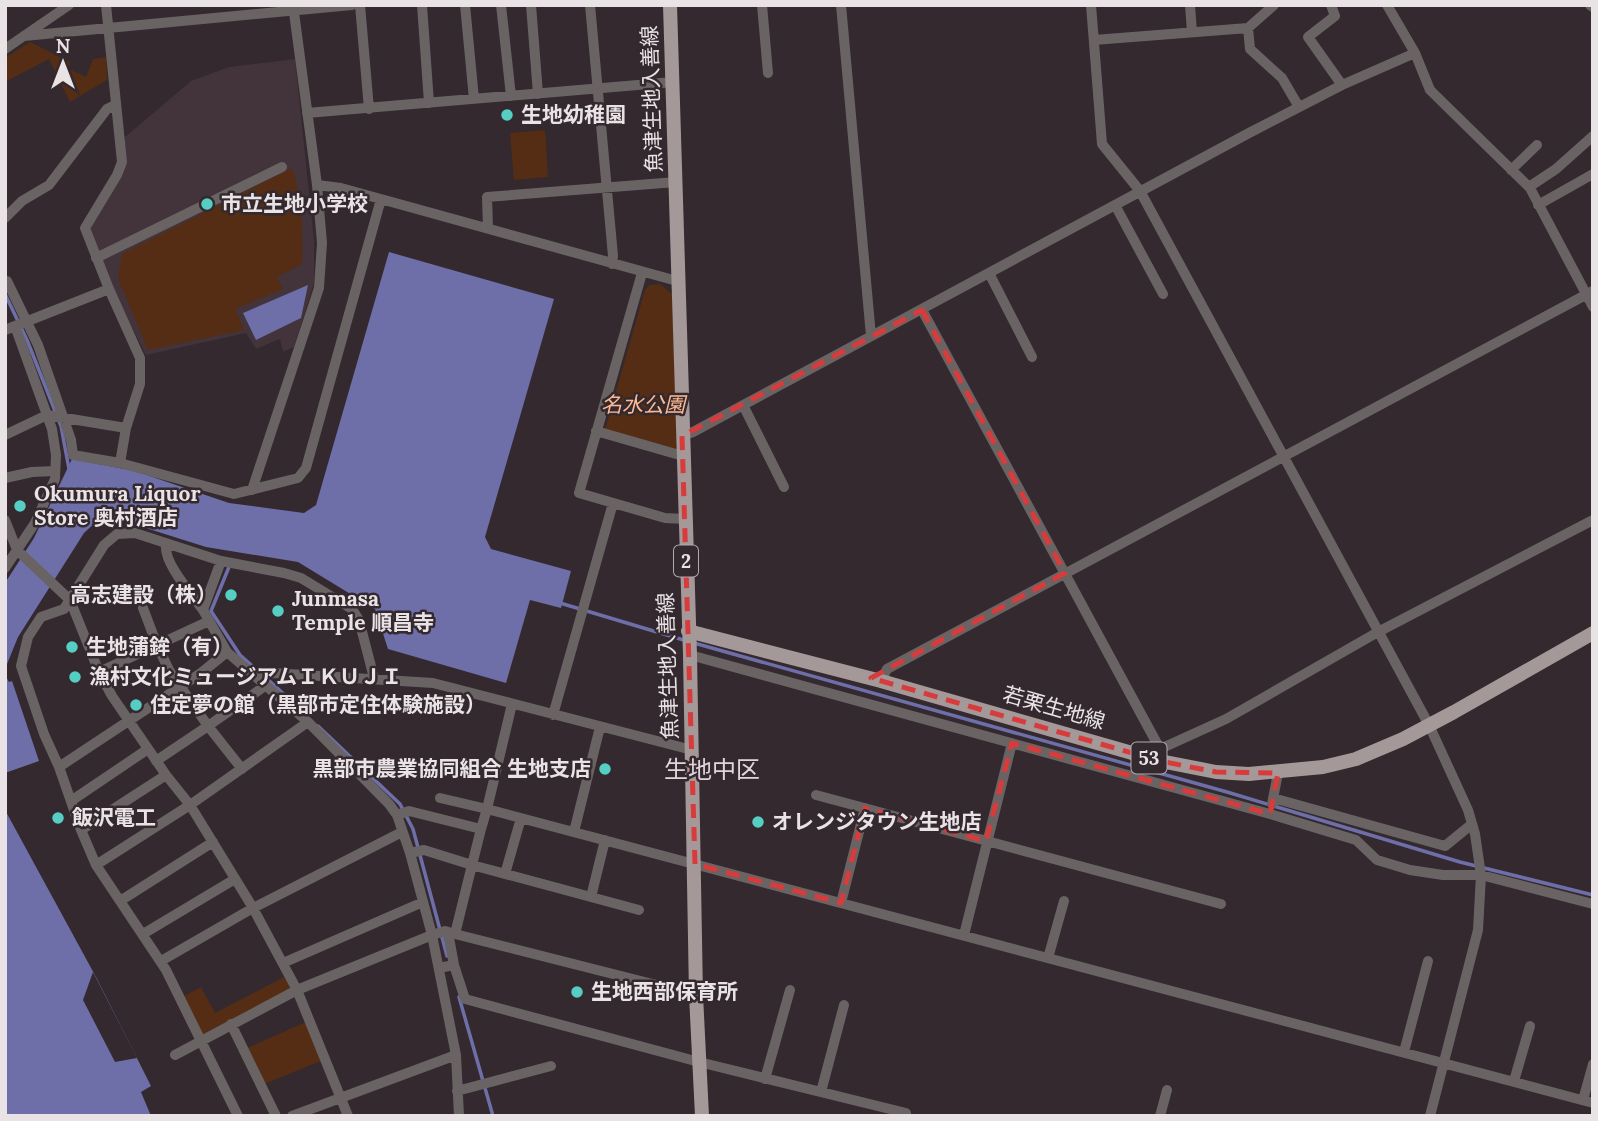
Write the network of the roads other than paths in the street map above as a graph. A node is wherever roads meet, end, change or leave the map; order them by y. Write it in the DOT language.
graph roads {
  1 [pos="69,5"];
  2 [pos="106,5"];
  3 [pos="352,5"];
  4 [pos="360,5"];
  5 [pos="422,5"];
  6 [pos="465,5"];
  7 [pos="501,5"];
  8 [pos="531,5"];
  9 [pos="590,5"];
  10 [pos="670,5"];
  11 [pos="762,5"];
  12 [pos="841,5"];
  13 [pos="1091,5"];
  14 [pos="1190,5"];
  15 [pos="1274,5"];
  16 [pos="1331,5"];
  17 [pos="1387,5"];
  18 [pos="293,8"];
  19 [pos="1248,28"];
  20 [pos="108,29"];
  21 [pos="1192,32"];
  22 [pos="23,36"];
  23 [pos="1094,40"];
  24 [pos="5,48"];
  25 [pos="1415,53"];
  26 [pos="768,73"];
  27 [pos="673,82"];
  28 [pos="1342,85"];
  29 [pos="599,89"];
  30 [pos="538,94"];
  31 [pos="511,96"];
  32 [pos="474,100"];
  33 [pos="429,103"];
  34 [pos="115,105"];
  35 [pos="1299,107"];
  36 [pos="369,109"];
  37 [pos="307,113"];
  38 [pos="1593,136"];
  39 [pos="1537,145"];
  40 [pos="282,167"];
  41 [pos="1511,170"];
  42 [pos="1593,174"];
  43 [pos="676,182"];
  44 [pos="317,185"];
  45 [pos="607,187"];
  46 [pos="1529,187"];
  47 [pos="1140,191"];
  48 [pos="381,199"];
  49 [pos="1115,205"];
  50 [pos="1538,205"];
  51 [pos="5,218"];
  52 [pos="488,228"];
  53 [pos="96,258"];
  54 [pos="611,264"];
  55 [pos="642,272"];
  56 [pos="989,273"];
  57 [pos="6,279"];
  58 [pos="677,281"];
  59 [pos="109,289"];
  60 [pos="1589,293"];
  61 [pos="1163,294"];
  62 [pos="1593,307"];
  63 [pos="922,310"];
  64 [pos="28,321"];
  65 [pos="10,328"];
  66 [pos="871,336"];
  67 [pos="1032,357"];
  68 [pos="743,405"];
  69 [pos="47,415"];
  70 [pos="64,418"];
  71 [pos="126,428"];
  72 [pos="596,432"];
  73 [pos="5,435"];
  74 [pos="682,436"];
  75 [pos="1284,455"];
  76 [pos="683,456"];
  77 [pos="120,463"];
  78 [pos="55,471"];
  79 [pos="5,478"];
  80 [pos="784,487"];
  81 [pos="252,490"];
  82 [pos="613,503"];
  83 [pos="685,519"];
  84 [pos="5,520"];
  85 [pos="1593,520"];
  86 [pos="166,544"];
  87 [pos="19,552"];
  88 [pos="221,561"];
  89 [pos="5,568"];
  90 [pos="1065,573"];
  91 [pos="68,598"];
  92 [pos="143,608"];
  93 [pos="203,610"];
  94 [pos="209,621"];
  95 [pos="688,631"];
  96 [pos="1378,632"];
  97 [pos="1593,633"];
  98 [pos="157,645"];
  99 [pos="227,652"];
  100 [pos="690,655"];
  101 [pos="99,672"];
  102 [pos="254,676"];
  103 [pos="374,678"];
  104 [pos="881,681"];
  105 [pos="265,686"];
  106 [pos="181,687"];
  107 [pos="512,704"];
  108 [pos="552,715"];
  109 [pos="128,720"];
  110 [pos="308,722"];
  111 [pos="1429,725"];
  112 [pos="208,726"];
  113 [pos="600,727"];
  114 [pos="1012,743"];
  115 [pos="148,749"];
  116 [pos="692,750"];
  117 [pos="1160,755"];
  118 [pos="156,761"];
  119 [pos="59,767"];
  120 [pos="242,769"];
  121 [pos="1278,773"];
  122 [pos="166,775"];
  123 [pos="816,795"];
  124 [pos="440,798"];
  125 [pos="1273,798"];
  126 [pos="71,801"];
  127 [pos="190,805"];
  128 [pos="865,808"];
  129 [pos="486,809"];
  130 [pos="1269,814"];
  131 [pos="397,815"];
  132 [pos="521,818"];
  133 [pos="1472,824"];
  134 [pos="481,829"];
  135 [pos="81,830"];
  136 [pos="402,832"];
  137 [pos="574,832"];
  138 [pos="605,840"];
  139 [pos="986,841"];
  140 [pos="213,842"];
  141 [pos="410,853"];
  142 [pos="695,864"];
  143 [pos="96,865"];
  144 [pos="472,865"];
  145 [pos="505,874"];
  146 [pos="1480,875"];
  147 [pos="235,879"];
  148 [pos="592,897"];
  149 [pos="120,901"];
  150 [pos="1064,901"];
  151 [pos="423,902"];
  152 [pos="841,902"];
  153 [pos="1221,904"];
  154 [pos="1593,904"];
  155 [pos="253,908"];
  156 [pos="639,910"];
  157 [pos="451,933"];
  158 [pos="143,934"];
  159 [pos="432,935"];
  160 [pos="964,935"];
  161 [pos="1048,958"];
  162 [pos="161,961"];
  163 [pos="1428,961"];
  164 [pos="283,963"];
  165 [pos="454,965"];
  166 [pos="439,968"];
  167 [pos="297,990"];
  168 [pos="790,990"];
  169 [pos="696,995"];
  170 [pos="844,1005"];
  171 [pos="231,1024"];
  172 [pos="1530,1026"];
  173 [pos="202,1039"];
  174 [pos="1404,1052"];
  175 [pos="175,1055"];
  176 [pos="456,1055"];
  177 [pos="699,1062"];
  178 [pos="1444,1062"];
  179 [pos="1593,1064"];
  180 [pos="551,1066"];
  181 [pos="765,1079"];
  182 [pos="1514,1081"];
  183 [pos="1167,1090"];
  184 [pos="457,1091"];
  185 [pos="821,1092"];
  186 [pos="340,1097"];
  187 [pos="1588,1102"];
  188 [pos="239,1116"];
  189 [pos="276,1116"];
  190 [pos="292,1116"];
  191 [pos="348,1116"];
  192 [pos="459,1116"];
  193 [pos="702,1116"];
  194 [pos="905,1116"];
  195 [pos="1160,1116"];
  196 [pos="1430,1116"];
  1 -- 22 [label="street"];
  2 -- 20 [label="street"];
  3 -- 18 [label="street"];
  4 -- 36 [label="street"];
  5 -- 33 [label="street"];
  6 -- 32 [label="street"];
  7 -- 31 [label="street"];
  8 -- 30 [label="street"];
  9 -- 29 [label="street"];
  10 -- 27 [label="main road, 魚津生地入善線 / 2"];
  11 -- 26 [label="street"];
  12 -- 66 [label="street"];
  13 -- 23 [label="street"];
  14 -- 21 [label="street"];
  15 -- 19 [label="street"];
  16 -- 28 [label="street"];
  17 -- 25 [label="street"];
  18 -- 20 [label="street"];
  18 -- 37 [label="street"];
  19 -- 21 [label="street"];
  19 -- 35 [label="street"];
  20 -- 22 [label="street"];
  20 -- 34 [label="street"];
  21 -- 23 [label="street"];
  22 -- 24 [label="street"];
  23 -- 47 [label="street"];
  25 -- 28 [label="street"];
  25 -- 41 [label="street"];
  27 -- 29 [label="street"];
  27 -- 43 [label="main road, 魚津生地入善線 / 2"];
  28 -- 35 [label="street"];
  29 -- 30 [label="street"];
  29 -- 45 [label="street"];
  30 -- 31 [label="street"];
  31 -- 32 [label="street"];
  32 -- 33 [label="street"];
  33 -- 36 [label="street"];
  34 -- 51 [label="street"];
  34 -- 53 [label="street"];
  35 -- 47 [label="street"];
  36 -- 37 [label="street"];
  37 -- 44 [label="street"];
  38 -- 46 [label="street"];
  39 -- 41 [label="street"];
  40 -- 53 [label="street"];
  41 -- 46 [label="street"];
  42 -- 50 [label="street"];
  43 -- 45 [label="street"];
  43 -- 58 [label="main road, 魚津生地入善線 / 2"];
  44 -- 48 [label="street"];
  44 -- 81 [label="street"];
  45 -- 52 [label="street"];
  45 -- 54 [label="street"];
  46 -- 50 [label="street"];
  47 -- 49 [label="street"];
  47 -- 75 [label="street"];
  48 -- 52 [label="street"];
  48 -- 81 [label="street"];
  49 -- 56 [label="street"];
  49 -- 61 [label="street"];
  50 -- 60 [label="street"];
  52 -- 54 [label="street"];
  53 -- 59 [label="street"];
  54 -- 55 [label="street"];
  55 -- 58 [label="street"];
  55 -- 72 [label="street"];
  56 -- 63 [label="street"];
  56 -- 67 [label="street"];
  57 -- 64 [label="street"];
  58 -- 74 [label="main road, 魚津生地入善線 / 2"];
  59 -- 64 [label="street"];
  59 -- 71 [label="street"];
  60 -- 62 [label="street"];
  60 -- 75 [label="street"];
  63 -- 66 [label="street"];
  63 -- 90 [label="street"];
  64 -- 65 [label="street"];
  64 -- 70 [label="street"];
  65 -- 69 [label="street"];
  66 -- 68 [label="street"];
  68 -- 74 [label="street"];
  68 -- 80 [label="street"];
  69 -- 70 [label="street"];
  69 -- 73 [label="street"];
  69 -- 78 [label="street"];
  70 -- 71 [label="street"];
  70 -- 77 [label="street"];
  71 -- 77 [label="street"];
  72 -- 76 [label="street"];
  72 -- 82 [label="street"];
  74 -- 76 [label="main road, 魚津生地入善線 / 2"];
  75 -- 90 [label="street"];
  75 -- 96 [label="street"];
  76 -- 83 [label="main road, 魚津生地入善線 / 2"];
  77 -- 81 [label="street"];
  78 -- 79 [label="street"];
  78 -- 87 [label="street"];
  82 -- 83 [label="street"];
  82 -- 108 [label="street"];
  83 -- 95 [label="main road, 魚津生地入善線 / 2"];
  84 -- 87 [label="street"];
  85 -- 96 [label="street"];
  86 -- 88 [label="street"];
  86 -- 91 [label="street"];
  86 -- 93 [label="street"];
  87 -- 89 [label="street"];
  87 -- 91 [label="street"];
  88 -- 93 [label="street"];
  88 -- 103 [label="street"];
  90 -- 104 [label="street"];
  90 -- 117 [label="street"];
  91 -- 101 [label="street"];
  91 -- 119 [label="street"];
  92 -- 98 [label="street"];
  93 -- 94 [label="street"];
  94 -- 98 [label="street"];
  94 -- 99 [label="street"];
  95 -- 100 [label="main road, 魚津生地入善線 / 2"];
  95 -- 104 [label="main road, 若栗生地線 / 53"];
  96 -- 111 [label="street"];
  96 -- 117 [label="street"];
  97 -- 111 [label="main road, 若栗生地線 / 53"];
  98 -- 101 [label="street"];
  98 -- 106 [label="street"];
  99 -- 102 [label="street"];
  99 -- 106 [label="street"];
  100 -- 114 [label="street"];
  100 -- 116 [label="main road, 魚津生地入善線 / 2"];
  101 -- 109 [label="street"];
  102 -- 103 [label="street"];
  102 -- 105 [label="street"];
  103 -- 107 [label="street"];
  104 -- 117 [label="main road, 若栗生地線 / 53"];
  105 -- 110 [label="street"];
  105 -- 112 [label="street"];
  106 -- 109 [label="street"];
  106 -- 112 [label="street"];
  107 -- 108 [label="street"];
  107 -- 129 [label="street"];
  108 -- 113 [label="street"];
  109 -- 115 [label="street"];
  109 -- 119 [label="street"];
  110 -- 120 [label="street"];
  110 -- 131 [label="street"];
  111 -- 121 [label="main road, 若栗生地線 / 53"];
  111 -- 133 [label="street"];
  112 -- 118 [label="street"];
  112 -- 120 [label="street"];
  113 -- 116 [label="street"];
  113 -- 137 [label="street"];
  114 -- 130 [label="street"];
  114 -- 139 [label="street"];
  115 -- 118 [label="street"];
  115 -- 126 [label="street"];
  116 -- 142 [label="main road, 魚津生地入善線 / 2"];
  117 -- 121 [label="main road, 若栗生地線 / 53"];
  118 -- 122 [label="street"];
  119 -- 126 [label="street"];
  120 -- 127 [label="street"];
  121 -- 125 [label="street"];
  122 -- 127 [label="street"];
  122 -- 135 [label="street"];
  123 -- 128 [label="street"];
  124 -- 129 [label="street"];
  125 -- 130 [label="street"];
  125 -- 133 [label="street"];
  126 -- 135 [label="street"];
  127 -- 140 [label="street"];
  127 -- 143 [label="street"];
  128 -- 139 [label="street"];
  128 -- 152 [label="street"];
  129 -- 132 [label="street"];
  129 -- 134 [label="street"];
  130 -- 146 [label="street"];
  131 -- 134 [label="street"];
  131 -- 136 [label="street"];
  132 -- 137 [label="street"];
  132 -- 145 [label="street"];
  133 -- 146 [label="street"];
  134 -- 144 [label="street"];
  135 -- 143 [label="street"];
  136 -- 141 [label="street"];
  136 -- 155 [label="street"];
  137 -- 138 [label="street"];
  138 -- 142 [label="street"];
  138 -- 148 [label="street"];
  139 -- 153 [label="street"];
  139 -- 160 [label="street"];
  140 -- 147 [label="street"];
  140 -- 149 [label="street"];
  141 -- 144 [label="street"];
  141 -- 151 [label="street"];
  142 -- 152 [label="street"];
  142 -- 169 [label="main road, 魚津生地入善線 / 2"];
  143 -- 149 [label="street"];
  144 -- 145 [label="street"];
  144 -- 157 [label="street"];
  145 -- 148 [label="street"];
  146 -- 154 [label="street"];
  146 -- 178 [label="street"];
  147 -- 155 [label="street"];
  147 -- 158 [label="street"];
  148 -- 156 [label="street"];
  149 -- 158 [label="street"];
  150 -- 161 [label="street"];
  151 -- 159 [label="street"];
  151 -- 164 [label="street"];
  152 -- 160 [label="street"];
  155 -- 162 [label="street"];
  155 -- 164 [label="street"];
  157 -- 159 [label="street"];
  157 -- 165 [label="street"];
  157 -- 169 [label="street"];
  158 -- 162 [label="street"];
  159 -- 166 [label="street"];
  159 -- 167 [label="street"];
  160 -- 161 [label="street"];
  161 -- 174 [label="street"];
  162 -- 173 [label="street"];
  163 -- 174 [label="street"];
  164 -- 167 [label="street"];
  165 -- 166 [label="street"];
  165 -- 177 [label="street"];
  166 -- 176 [label="street"];
  167 -- 171 [label="street"];
  167 -- 186 [label="street"];
  168 -- 181 [label="street"];
  169 -- 177 [label="main road, 魚津生地入善線 / 2"];
  170 -- 185 [label="street"];
  171 -- 173 [label="street"];
  171 -- 189 [label="street"];
  172 -- 182 [label="street"];
  173 -- 175 [label="street"];
  173 -- 188 [label="street"];
  174 -- 178 [label="street"];
  176 -- 184 [label="street"];
  176 -- 186 [label="street"];
  177 -- 181 [label="street"];
  177 -- 193 [label="main road, 魚津生地入善線 / 2"];
  178 -- 182 [label="street"];
  178 -- 196 [label="street"];
  179 -- 187 [label="street"];
  180 -- 184 [label="street"];
  181 -- 185 [label="street"];
  182 -- 187 [label="street"];
  183 -- 195 [label="street"];
  184 -- 192 [label="street"];
  185 -- 194 [label="street"];
  186 -- 190 [label="street"];
  186 -- 191 [label="street"];
}
